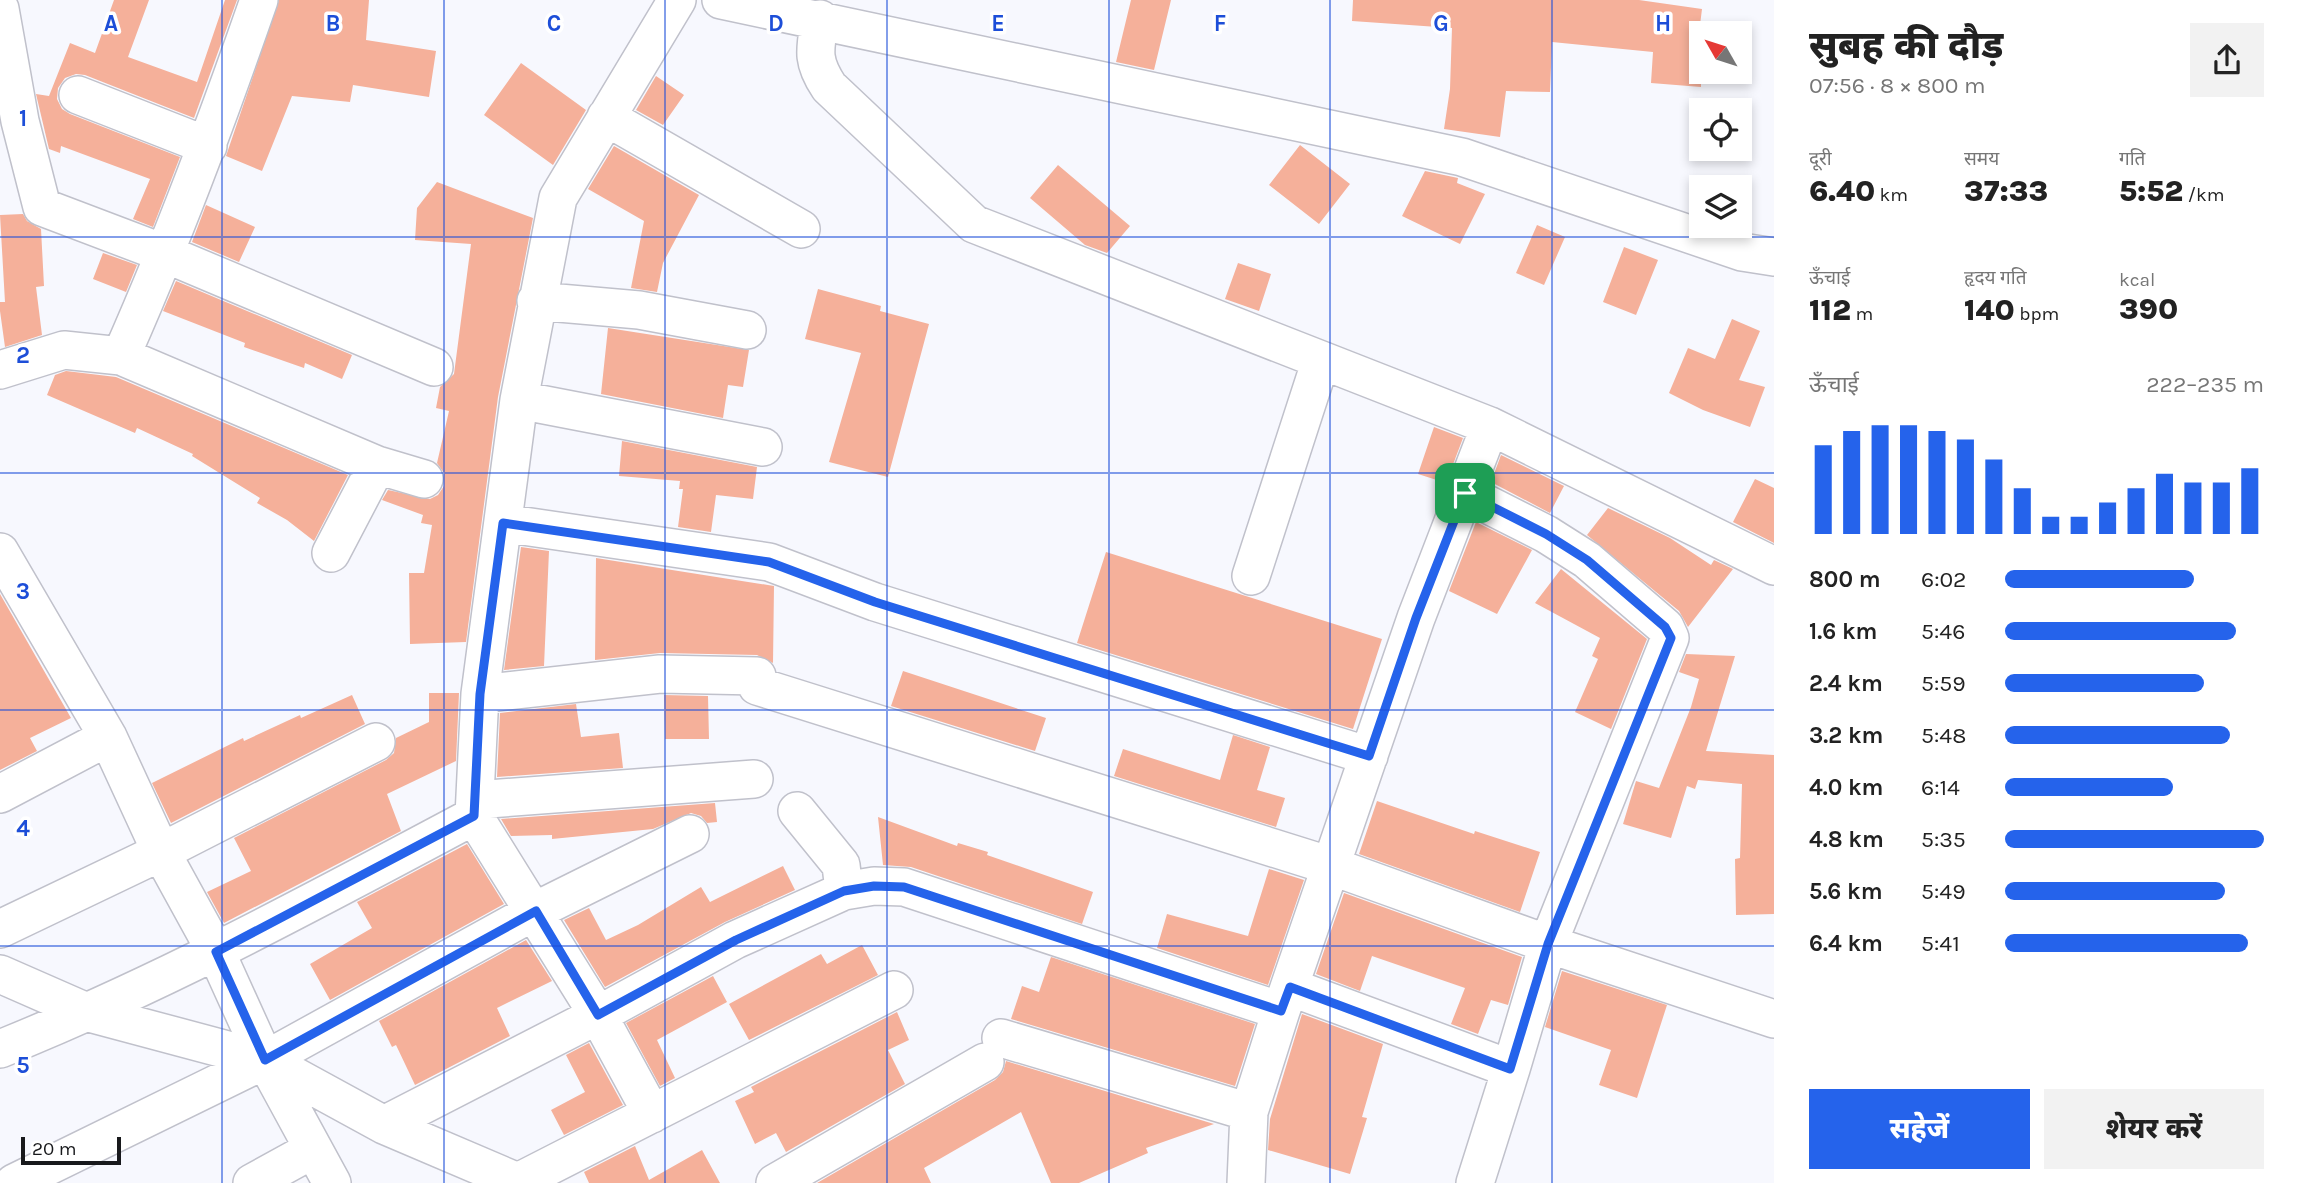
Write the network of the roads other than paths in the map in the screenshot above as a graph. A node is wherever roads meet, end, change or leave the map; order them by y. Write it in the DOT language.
graph roads {
  1 [pos="258,0"];
  2 [pos="677,0"];
  3 [pos="721,0"];
  4 [pos="0,9"];
  5 [pos="820,19"];
  6 [pos="78,95"];
  7 [pos="606,117"];
  8 [pos="208,146"];
  9 [pos="801,229"];
  10 [pos="166,254"];
  11 [pos="1774,257"];
  12 [pos="536,301"];
  13 [pos="747,330"];
  14 [pos="121,356"];
  15 [pos="1321,360"];
  16 [pos="434,367"];
  17 [pos="0,370"];
  18 [pos="519,400"];
  19 [pos="1490,426"];
  20 [pos="763,447"];
  21 [pos="377,465"];
  22 [pos="424,479"];
  23 [pos="1465,493"];
  24 [pos="503,523"];
  25 [pos="0,552"];
  26 [pos="331,553"];
  27 [pos="1774,566"];
  28 [pos="1251,576"];
  29 [pos="480,694"];
  30 [pos="108,737"];
  31 [pos="376,742"];
  32 [pos="1369,756"];
  33 [pos="754,779"];
  34 [pos="0,794"];
  35 [pos="475,808"];
  36 [pos="797,811"];
  37 [pos="690,834"];
  38 [pos="161,852"];
  39 [pos="1331,866"];
  40 [pos="844,891"];
  41 [pos="536,911"];
  42 [pos="0,929"];
  43 [pos="1548,944"];
  44 [pos="216,952"];
  45 [pos="0,974"];
  46 [pos="894,990"];
  47 [pos="1286,999"];
  48 [pos="89,1013"];
  49 [pos="598,1015"];
  50 [pos="1774,1019"];
  51 [pos="0,1049"];
  52 [pos="265,1060"];
  53 [pos="1510,1069"];
  54 [pos="1249,1112"];
  55 [pos="652,1114"];
  56 [pos="384,1125"];
  57 [pos="312,1150"];
  58 [pos="14,1183"];
  59 [pos="252,1183"];
  60 [pos="332,1183"];
  61 [pos="517,1183"];
  62 [pos="775,1183"];
  63 [pos="1246,1183"];
  64 [pos="1475,1183"];
  1 -- 8 [label="street"];
  2 -- 7 [label="street"];
  3 -- 5 [label="street"];
  4 -- 10 [label="street"];
  5 -- 11 [label="street"];
  5 -- 15 [label="street"];
  6 -- 8 [label="street"];
  7 -- 9 [label="street"];
  7 -- 12 [label="street"];
  8 -- 10 [label="street"];
  10 -- 14 [label="street"];
  10 -- 16 [label="street"];
  12 -- 13 [label="street"];
  12 -- 18 [label="street"];
  14 -- 17 [label="street"];
  14 -- 21 [label="street"];
  15 -- 19 [label="street"];
  15 -- 28 [label="street"];
  18 -- 20 [label="street"];
  18 -- 24 [label="street"];
  19 -- 23 [label="street"];
  19 -- 27 [label="street"];
  21 -- 22 [label="street"];
  21 -- 26 [label="street"];
  23 -- 32 [label="street"];
  23 -- 43 [label="street"];
  24 -- 29 [label="street"];
  24 -- 32 [label="street"];
  25 -- 30 [label="street"];
  29 -- 35 [label="street"];
  29 -- 39 [label="street"];
  30 -- 34 [label="street"];
  30 -- 38 [label="street"];
  31 -- 38 [label="street"];
  32 -- 39 [label="street"];
  33 -- 35 [label="street"];
  35 -- 41 [label="street"];
  35 -- 44 [label="street"];
  36 -- 40 [label="street"];
  37 -- 41 [label="street"];
  38 -- 42 [label="street"];
  38 -- 44 [label="street"];
  39 -- 43 [label="street"];
  39 -- 47 [label="street"];
  40 -- 47 [label="street"];
  40 -- 49 [label="street"];
  41 -- 49 [label="street"];
  41 -- 52 [label="street"];
  43 -- 50 [label="street"];
  43 -- 53 [label="street"];
  44 -- 48 [label="street"];
  44 -- 52 [label="street"];
  45 -- 48 [label="street"];
  46 -- 55 [label="street"];
  47 -- 53 [label="street"];
  47 -- 54 [label="street"];
  48 -- 51 [label="street"];
  48 -- 52 [label="street"];
  49 -- 55 [label="street"];
  49 -- 56 [label="street"];
  52 -- 56 [label="street"];
  52 -- 57 [label="street"];
  52 -- 58 [label="street"];
  53 -- 64 [label="street"];
  54 -- 62 [label="street"];
  54 -- 63 [label="street"];
  55 -- 61 [label="street"];
  56 -- 61 [label="street"];
  57 -- 59 [label="street"];
  57 -- 60 [label="street"];
}
